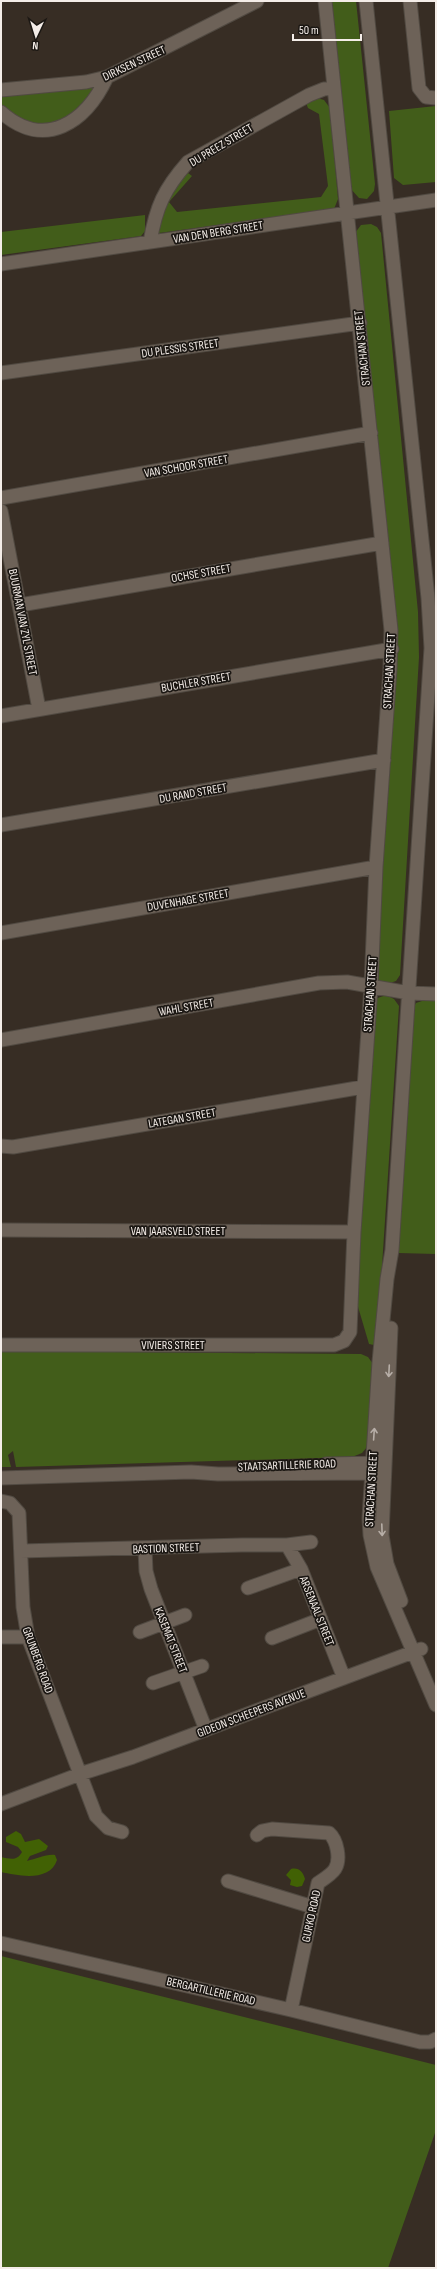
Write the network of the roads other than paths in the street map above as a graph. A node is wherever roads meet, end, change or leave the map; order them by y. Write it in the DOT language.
graph roads {
  1 [pos="257,1"];
  2 [pos="326,1"];
  3 [pos="366,1"];
  4 [pos="410,1"];
  5 [pos="107,78"];
  6 [pos="334,88"];
  7 [pos="1,90"];
  8 [pos="430,97"];
  9 [pos="1,112"];
  10 [pos="436,200"];
  11 [pos="388,207"];
  12 [pos="349,212"];
  13 [pos="150,242"];
  14 [pos="1,264"];
  15 [pos="360,323"];
  16 [pos="1,373"];
  17 [pos="371,433"];
  18 [pos="1,498"];
  19 [pos="1,511"];
  20 [pos="382,543"];
  21 [pos="20,605"];
  22 [pos="392,649"];
  23 [pos="39,709"];
  24 [pos="1,716"];
  25 [pos="384,760"];
  26 [pos="1,825"];
  27 [pos="376,867"];
  28 [pos="1,933"];
  29 [pos="371,987"];
  30 [pos="409,993"];
  31 [pos="436,994"];
  32 [pos="1,1040"];
  33 [pos="363,1087"];
  34 [pos="1,1146"];
  35 [pos="1,1230"];
  36 [pos="354,1232"];
  37 [pos="344,1341"];
  38 [pos="1,1345"];
  39 [pos="378,1468"];
  40 [pos="1,1478"];
  41 [pos="3,1501"];
  42 [pos="311,1542"];
  43 [pos="287,1545"];
  44 [pos="145,1549"];
  45 [pos="21,1551"];
  46 [pos="300,1569"];
  47 [pos="248,1588"];
  48 [pos="185,1615"];
  49 [pos="321,1619"];
  50 [pos="164,1623"];
  51 [pos="140,1632"];
  52 [pos="28,1636"];
  53 [pos="1,1637"];
  54 [pos="272,1638"];
  55 [pos="417,1651"];
  56 [pos="202,1666"];
  57 [pos="184,1674"];
  58 [pos="344,1678"];
  59 [pos="153,1683"];
  60 [pos="436,1689"];
  61 [pos="436,1705"];
  62 [pos="206,1730"];
  63 [pos="80,1774"];
  64 [pos="1,1804"];
  65 [pos="122,1832"];
  66 [pos="257,1835"];
  67 [pos="228,1881"];
  68 [pos="313,1907"];
  69 [pos="1,1943"];
  70 [pos="291,2010"];
  71 [pos="436,2039"];
  1 -- 5 [label="street, DIRKSEN STREET"];
  2 -- 6 [label="street, STRACHAN STREET"];
  3 -- 11 [label="street, STRACHAN STREET"];
  4 -- 8 [label="street"];
  5 -- 7 [label="street, DIRKSEN STREET"];
  5 -- 9 [label="street"];
  6 -- 12 [label="street, STRACHAN STREET"];
  6 -- 13 [label="street, DU PREEZ STREET"];
  10 -- 11 [label="street, VAN DEN BERG STREET"];
  11 -- 12 [label="street, VAN DEN BERG STREET"];
  11 -- 30 [label="street, STRACHAN STREET"];
  12 -- 13 [label="street, VAN DEN BERG STREET"];
  12 -- 15 [label="street, STRACHAN STREET"];
  13 -- 14 [label="street, VAN DEN BERG STREET"];
  15 -- 16 [label="street, DU PLESSIS STREET"];
  15 -- 17 [label="street, STRACHAN STREET"];
  17 -- 18 [label="street, VAN SCHOOR STREET"];
  17 -- 20 [label="street, STRACHAN STREET"];
  19 -- 21 [label="street, BUURMAN VAN ZYL STREET"];
  20 -- 21 [label="street, OCHSE STREET"];
  20 -- 22 [label="street, STRACHAN STREET"];
  21 -- 23 [label="street, BUURMAN VAN ZYL STREET"];
  22 -- 23 [label="street, BUCHLER STREET"];
  22 -- 25 [label="street, STRACHAN STREET"];
  23 -- 24 [label="street, BUCHLER STREET"];
  25 -- 26 [label="street, DU RAND STREET"];
  25 -- 27 [label="street, STRACHAN STREET"];
  27 -- 28 [label="street, DUVENHAGE STREET"];
  27 -- 29 [label="street, STRACHAN STREET"];
  29 -- 30 [label="street, WAHL STREET"];
  29 -- 32 [label="street, WAHL STREET"];
  29 -- 33 [label="street, STRACHAN STREET"];
  30 -- 31 [label="street, WAHL STREET"];
  30 -- 39 [label="street, STRACHAN STREET"];
  33 -- 34 [label="street, LATEGAN STREET"];
  33 -- 36 [label="street, STRACHAN STREET"];
  35 -- 36 [label="street, VAN JAARSVELD STREET"];
  36 -- 37 [label="street, STRACHAN STREET"];
  37 -- 38 [label="street, VIVIERS STREET"];
  39 -- 40 [label="street, STAATSARTILLERIE ROAD"];
  39 -- 55 [label="street, STRACHAN STREET"];
  41 -- 45 [label="street, GRUNBERG ROAD"];
  42 -- 43 [label="street, BASTION STREET"];
  43 -- 44 [label="street, BASTION STREET"];
  43 -- 46 [label="street, ARSENAAL STREET"];
  44 -- 45 [label="street, BASTION STREET"];
  44 -- 50 [label="street, KASEMAT STREET"];
  45 -- 52 [label="street, GRUNBERG ROAD"];
  46 -- 47 [label="street"];
  46 -- 49 [label="street, ARSENAAL STREET"];
  48 -- 50 [label="street"];
  49 -- 54 [label="street"];
  49 -- 58 [label="street, ARSENAAL STREET"];
  50 -- 51 [label="street"];
  50 -- 57 [label="street, KASEMAT STREET"];
  52 -- 53 [label="street"];
  52 -- 63 [label="street, GRUNBERG ROAD"];
  55 -- 58 [label="street, GIDEON SCHEEPERS AVENUE"];
  55 -- 60 [label="street, STRACHAN STREET"];
  55 -- 61 [label="street, STRACHAN STREET"];
  56 -- 57 [label="street"];
  57 -- 59 [label="street"];
  57 -- 62 [label="street, KASEMAT STREET"];
  58 -- 62 [label="street, GIDEON SCHEEPERS AVENUE"];
  62 -- 63 [label="street, GIDEON SCHEEPERS AVENUE"];
  63 -- 64 [label="street, GIDEON SCHEEPERS AVENUE"];
  63 -- 65 [label="street"];
  66 -- 68 [label="street, GURKO ROAD"];
  67 -- 68 [label="street"];
  68 -- 70 [label="street, GURKO ROAD"];
  69 -- 70 [label="street, BERGARTILLERIE ROAD"];
  70 -- 71 [label="street, BERGARTILLERIE ROAD"];
}
